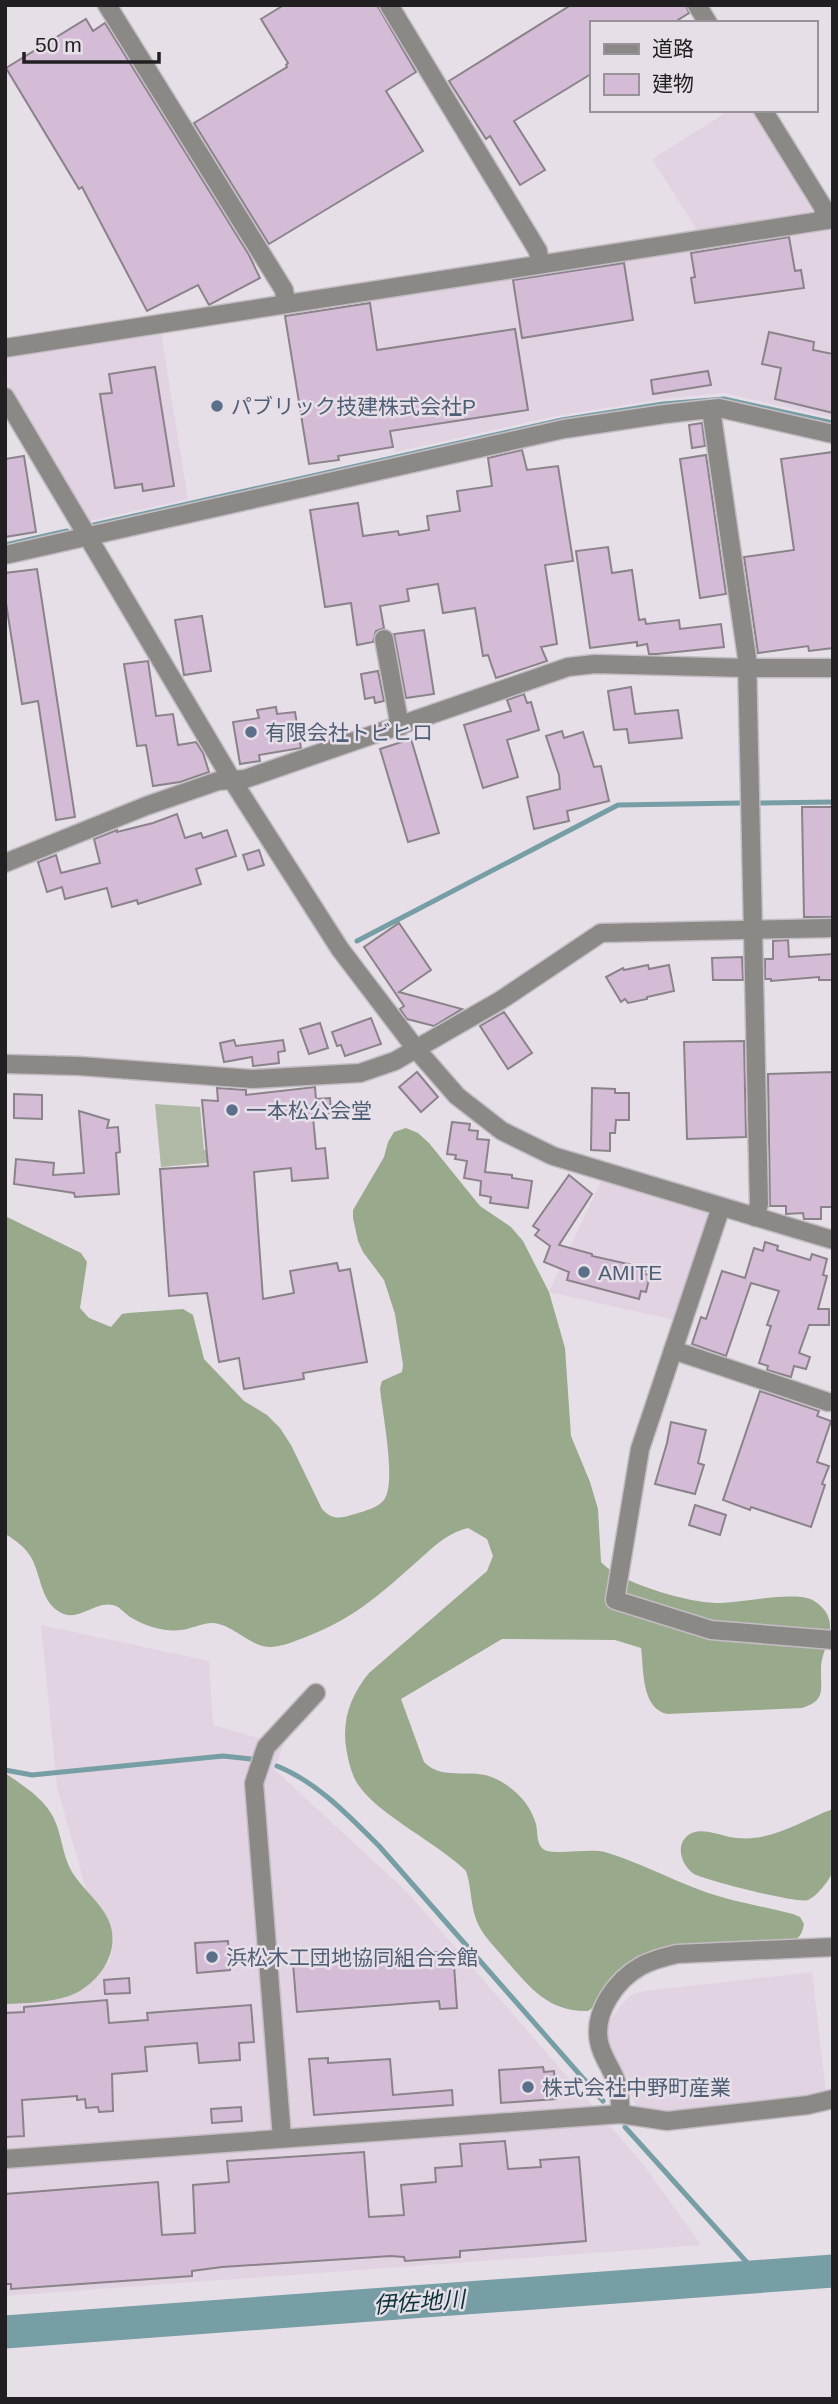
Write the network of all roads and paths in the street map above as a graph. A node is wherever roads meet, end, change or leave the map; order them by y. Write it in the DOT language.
graph roads {
  1 [pos="107,5"];
  2 [pos="389,5"];
  3 [pos="697,5"];
  4 [pos="707,21"];
  5 [pos="764,112"];
  6 [pos="829,219"];
  7 [pos="540,264"];
  8 [pos="286,304"];
  9 [pos="5,348"];
  10 [pos="5,397"];
  11 [pos="711,409"];
  12 [pos="833,434"];
  13 [pos="87,536"];
  14 [pos="5,555"];
  15 [pos="384,639"];
  16 [pos="746,668"];
  17 [pos="833,668"];
  18 [pos="400,727"];
  19 [pos="232,780"];
  20 [pos="5,863"];
  21 [pos="833,928"];
  22 [pos="752,930"];
  23 [pos="416,1049"];
  24 [pos="5,1064"];
  25 [pos="721,1207"];
  26 [pos="755,1217"];
  27 [pos="833,1240"];
  28 [pos="673,1350"];
  29 [pos="828,1402"];
  30 [pos="833,1640"];
  31 [pos="316,1693"];
  32 [pos="833,1947"];
  33 [pos="833,2099"];
  34 [pos="621,2113"];
  35 [pos="282,2138"];
  36 [pos="5,2159"];
  1 -- 8 [label="street"];
  2 -- 7 [label="street"];
  3 -- 4 [label="street"];
  5 -- 6 [label="street"];
  6 -- 7 [label="street"];
  7 -- 8 [label="street"];
  8 -- 9 [label="street"];
  10 -- 13 [label="street"];
  11 -- 12 [label="street"];
  11 -- 13 [label="street"];
  11 -- 16 [label="street"];
  13 -- 14 [label="street"];
  13 -- 19 [label="street"];
  15 -- 18 [label="street"];
  16 -- 17 [label="street"];
  16 -- 18 [label="street"];
  16 -- 22 [label="street"];
  18 -- 19 [label="street"];
  19 -- 20 [label="street"];
  19 -- 23 [label="street"];
  21 -- 22 [label="street"];
  22 -- 23 [label="street"];
  22 -- 26 [label="street"];
  23 -- 24 [label="street"];
  23 -- 25 [label="street"];
  25 -- 26 [label="street"];
  25 -- 28 [label="street"];
  26 -- 27 [label="street"];
  28 -- 29 [label="street"];
  28 -- 30 [label="street"];
  31 -- 35 [label="street"];
  32 -- 34 [label="street"];
  33 -- 34 [label="street"];
  34 -- 35 [label="street"];
  35 -- 36 [label="street"];
}
